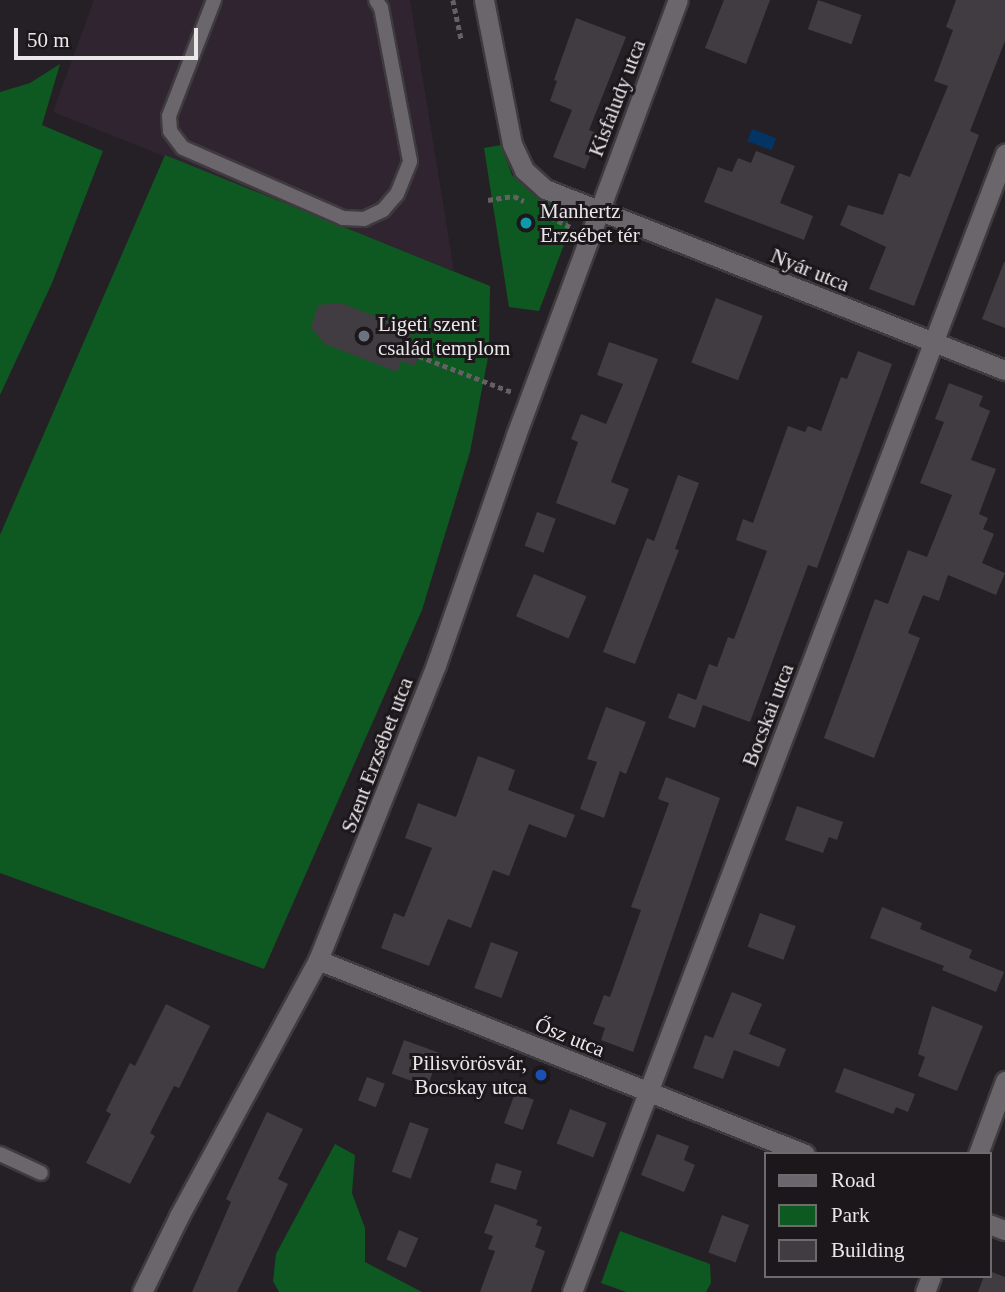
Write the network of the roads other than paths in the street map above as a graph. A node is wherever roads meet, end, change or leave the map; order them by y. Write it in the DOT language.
graph roads {
  1 [pos="214,0"];
  2 [pos="376,0"];
  3 [pos="484,0"];
  4 [pos="678,0"];
  5 [pos="1005,154"];
  6 [pos="598,211"];
  7 [pos="935,344"];
  8 [pos="1005,370"];
  9 [pos="318,960"];
  10 [pos="1005,1081"];
  11 [pos="647,1093"];
  12 [pos="800,1152"];
  13 [pos="979,1152"];
  14 [pos="0,1154"];
  15 [pos="40,1173"];
  16 [pos="142,1292"];
  17 [pos="572,1292"];
  1 -- 2 [label="lane"];
  3 -- 6 [label="street"];
  4 -- 6 [label="street, Kisfaludy utca"];
  5 -- 7 [label="street, Bocskai utca"];
  6 -- 7 [label="street, Nyár utca"];
  6 -- 9 [label="street, Szent Erzsébet utca"];
  7 -- 8 [label="street, Nyár utca"];
  7 -- 11 [label="street, Bocskai utca"];
  9 -- 11 [label="street, Ősz utca"];
  9 -- 16 [label="street, Szent Erzsébet utca"];
  10 -- 13 [label="street"];
  11 -- 12 [label="street, Ősz utca"];
  11 -- 17 [label="street, Bocskai utca"];
  14 -- 15 [label="lane"];
}
